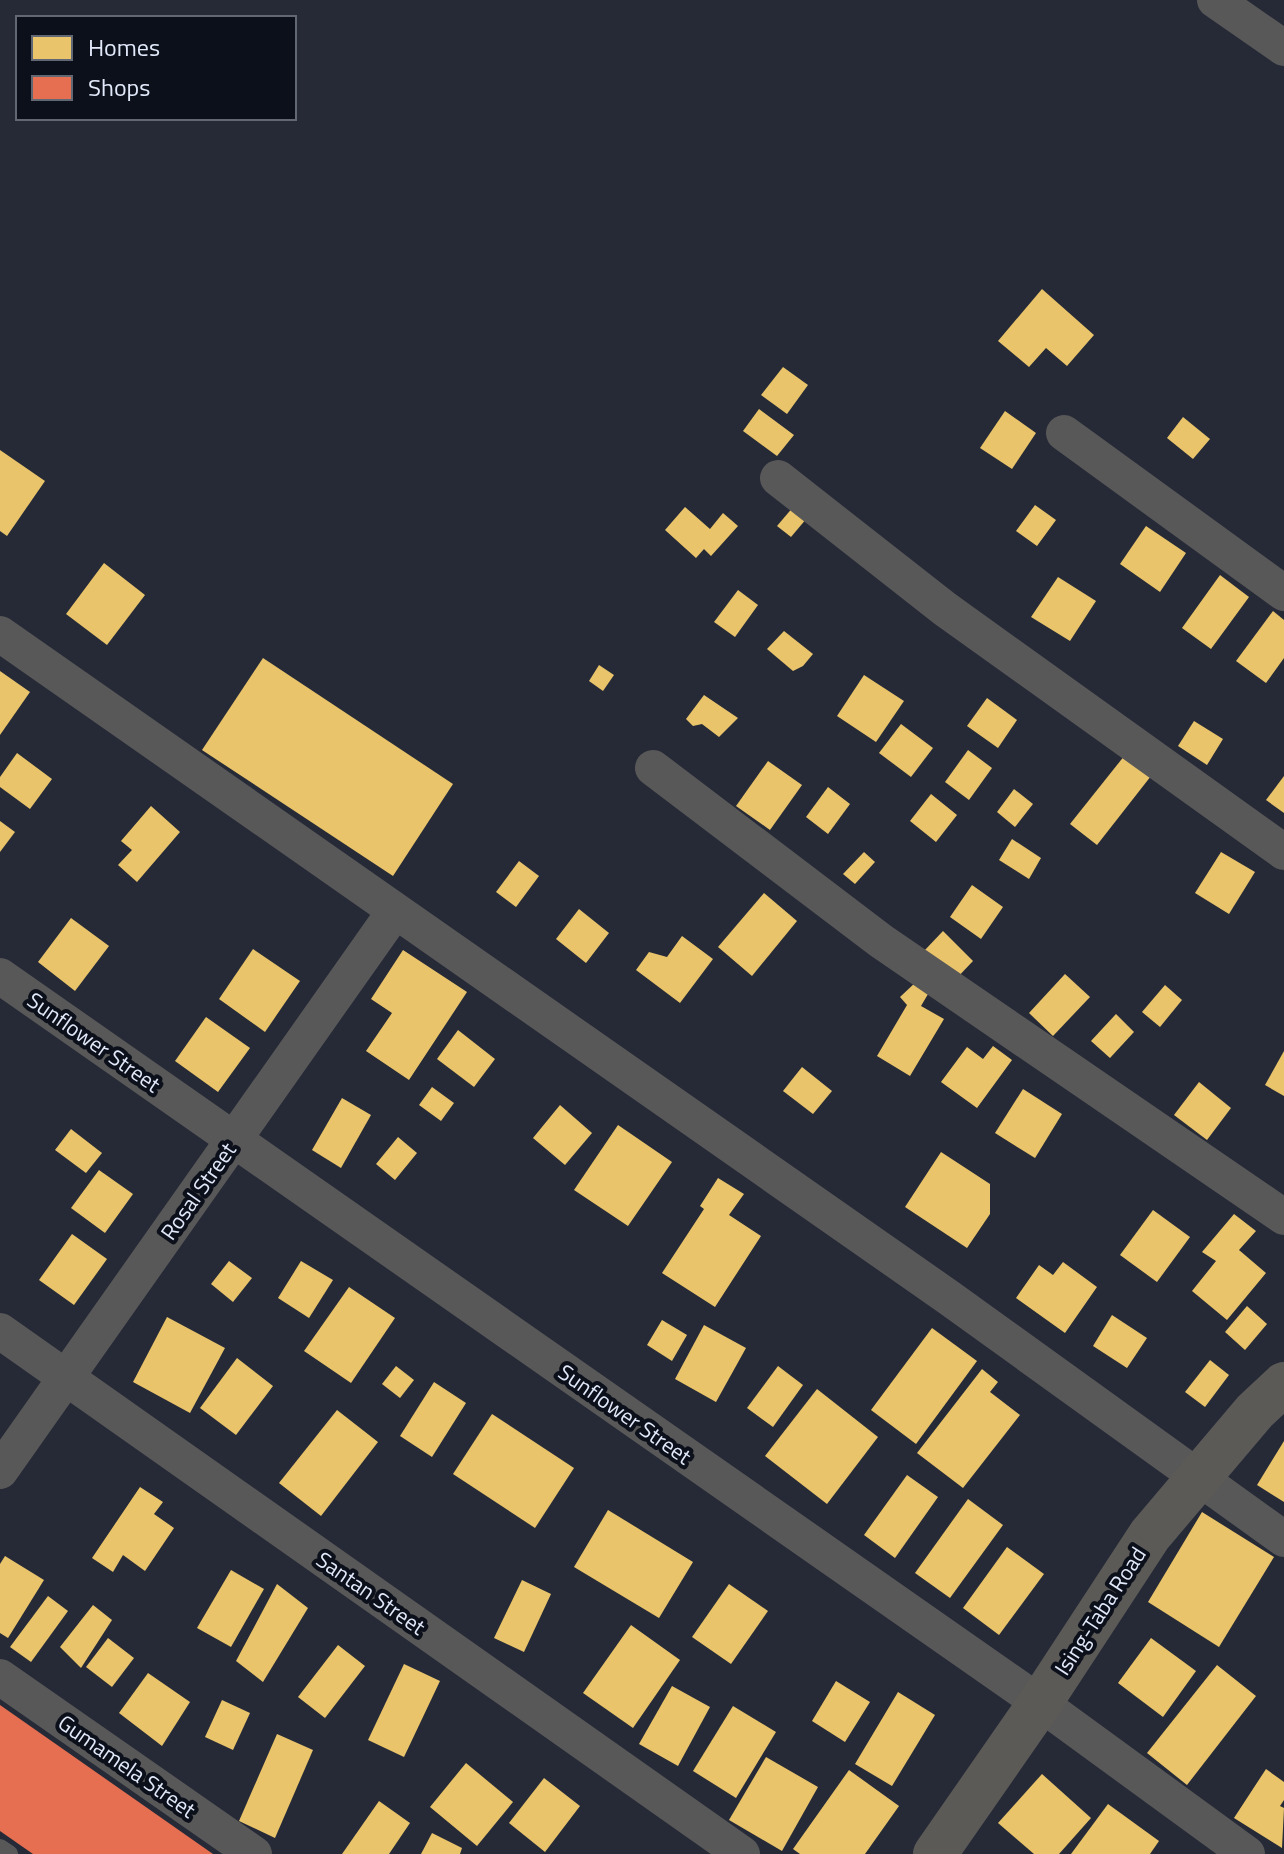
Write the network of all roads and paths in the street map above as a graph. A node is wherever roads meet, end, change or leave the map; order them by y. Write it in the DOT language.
graph roads {
  1 [pos="1215,0"];
  2 [pos="1284,48"];
  3 [pos="1064,433"];
  4 [pos="778,478"];
  5 [pos="1284,593"];
  6 [pos="0,634"];
  7 [pos="653,768"];
  8 [pos="1284,852"];
  9 [pos="395,911"];
  10 [pos="0,976"];
  11 [pos="233,1141"];
  12 [pos="1284,1217"];
  13 [pos="0,1331"];
  14 [pos="66,1378"];
  15 [pos="1284,1384"];
  16 [pos="0,1471"];
  17 [pos="1196,1477"];
  18 [pos="1284,1539"];
  19 [pos="0,1677"];
  20 [pos="1040,1703"];
  21 [pos="0,1848"];
  22 [pos="9,1854"];
  23 [pos="254,1854"];
  24 [pos="742,1854"];
  25 [pos="935,1854"];
  26 [pos="1247,1854"];
  1 -- 2 [label="street"];
  3 -- 5 [label="street"];
  4 -- 8 [label="street"];
  6 -- 9 [label="street"];
  7 -- 12 [label="street"];
  9 -- 11 [label="street, Rosal Street"];
  9 -- 17 [label="street"];
  10 -- 11 [label="street, Sunflower Street"];
  11 -- 14 [label="street, Rosal Street"];
  11 -- 20 [label="street, Sunflower Street"];
  13 -- 14 [label="street, Santan Street"];
  14 -- 16 [label="street, Rosal Street"];
  14 -- 24 [label="street, Santan Street"];
  15 -- 17 [label="street, Ising-Taba Road"];
  17 -- 18 [label="street"];
  17 -- 20 [label="street, Ising-Taba Road"];
  19 -- 23 [label="street, Gumamela Street"];
  20 -- 25 [label="street, Ising-Taba Road"];
  20 -- 26 [label="street, Sunflower Street"];
  21 -- 22 [label="lane"];
}
